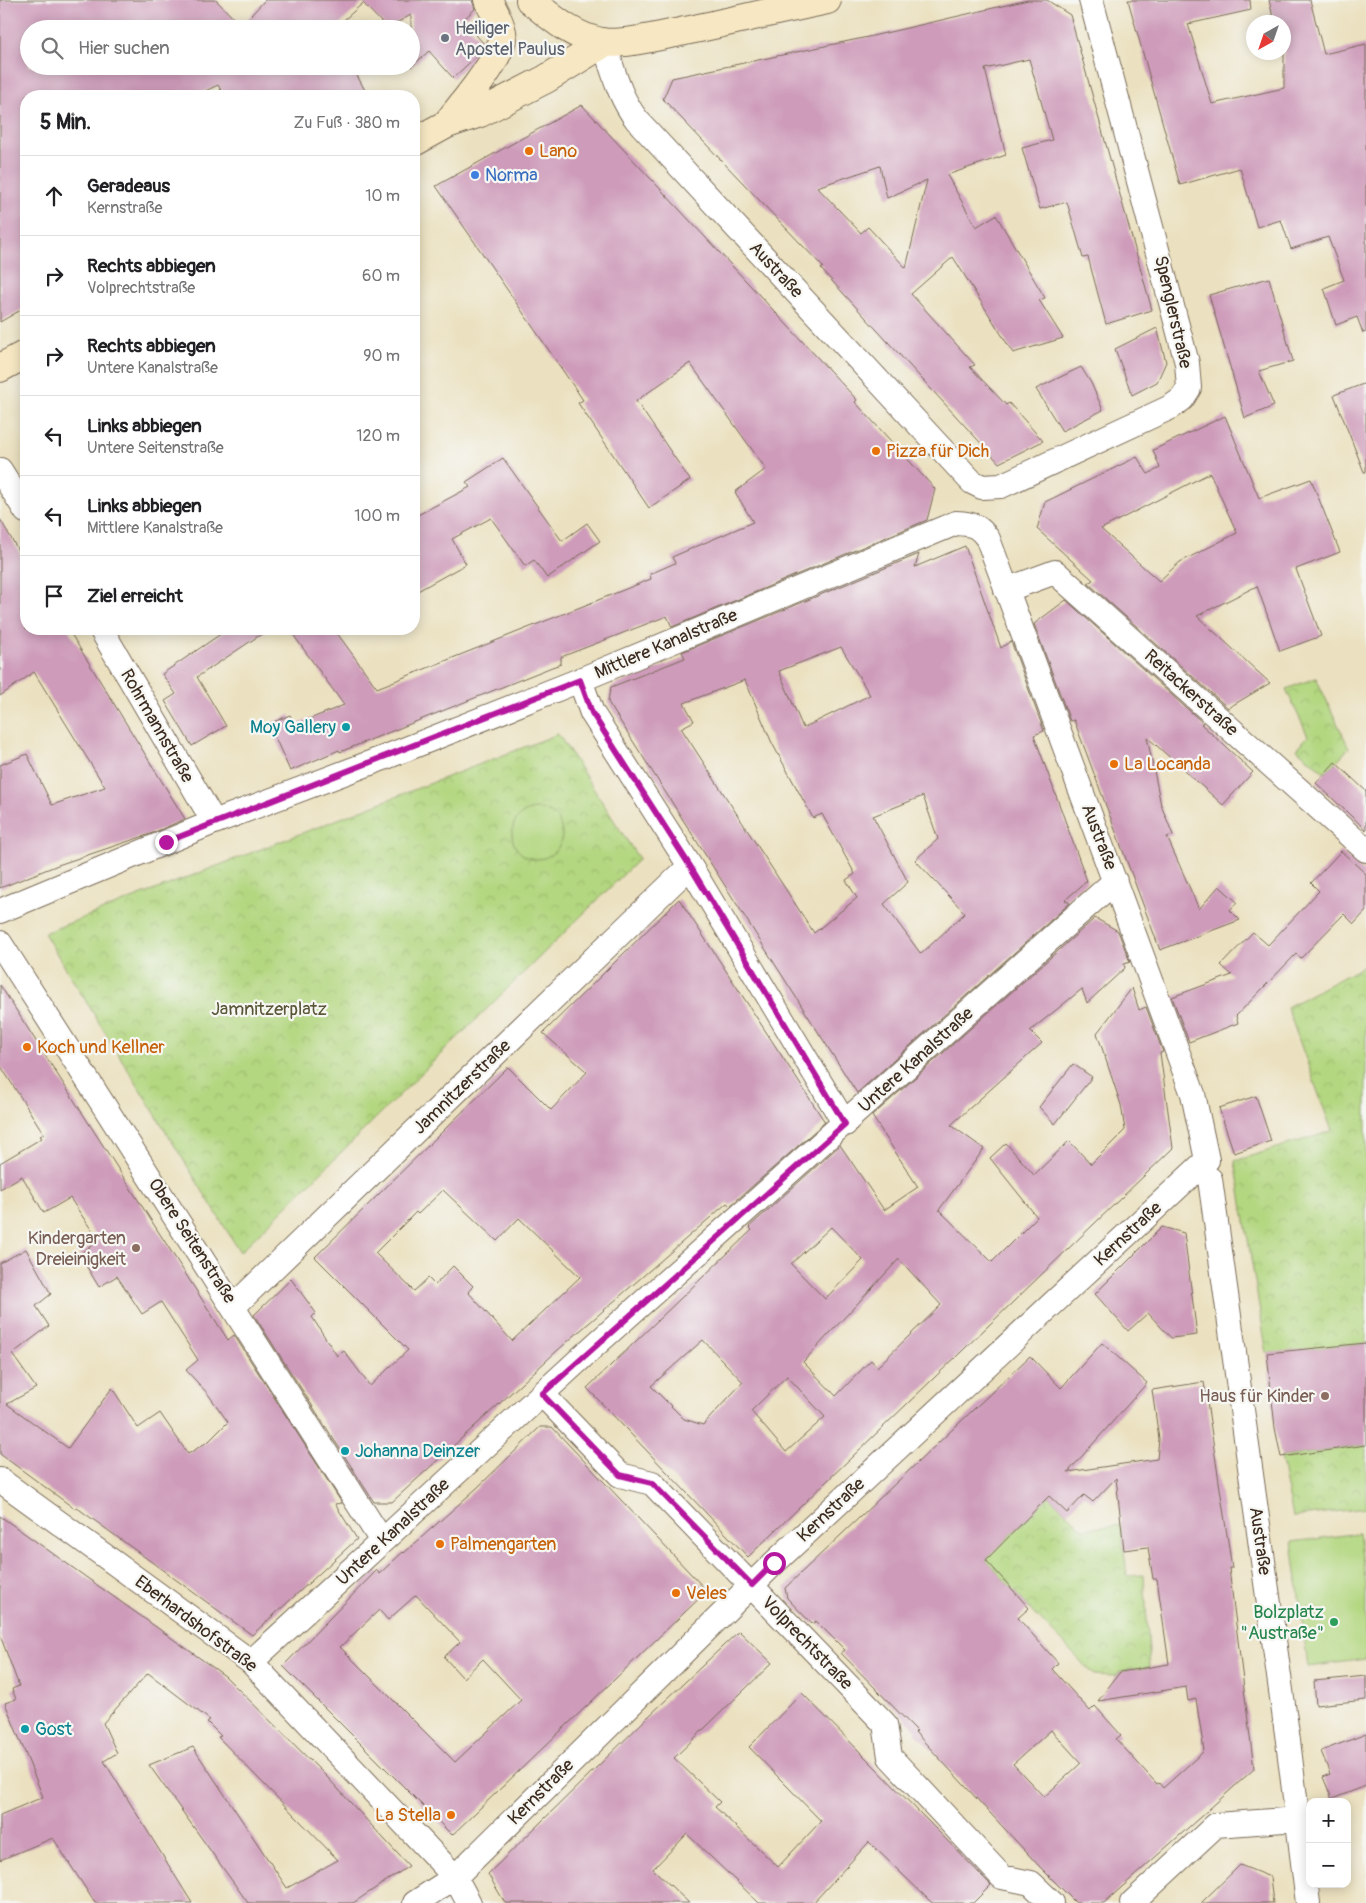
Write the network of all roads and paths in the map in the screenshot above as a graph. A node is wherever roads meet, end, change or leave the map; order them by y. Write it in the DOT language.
graph roads {
  1 [pos="488,0"];
  2 [pos="530,0"];
  3 [pos="827,0"];
  4 [pos="1091,0"];
  5 [pos="604,43"];
  6 [pos="447,124"];
  7 [pos="420,139"];
  8 [pos="20,357"];
  9 [pos="0,368"];
  10 [pos="0,470"];
  11 [pos="972,482"];
  12 [pos="20,502"];
  13 [pos="970,524"];
  14 [pos="1006,590"];
  15 [pos="105,635"];
  16 [pos="580,680"];
  17 [pos="214,822"];
  18 [pos="1366,850"];
  19 [pos="690,866"];
  20 [pos="1115,881"];
  21 [pos="0,911"];
  22 [pos="0,942"];
  23 [pos="845,1124"];
  24 [pos="1209,1170"];
  25 [pos="233,1307"];
  26 [pos="542,1394"];
  27 [pos="0,1480"];
  28 [pos="382,1541"];
  29 [pos="752,1585"];
  30 [pos="251,1662"];
  31 [pos="1298,1819"];
  32 [pos="455,1878"];
  33 [pos="414,1903"];
  34 [pos="468,1903"];
  35 [pos="1052,1903"];
  36 [pos="1132,1903"];
  37 [pos="1308,1903"];
  1 -- 6 [label="street"];
  2 -- 5 [label="street"];
  3 -- 5 [label="street"];
  4 -- 11 [label="street, Spenglerstraße"];
  5 -- 6 [label="street"];
  5 -- 11 [label="street, Austraße"];
  6 -- 7 [label="street"];
  8 -- 9 [label="street"];
  10 -- 12 [label="street"];
  13 -- 14 [label="street, Austraße"];
  13 -- 16 [label="street, Mittlere Kanalstraße"];
  14 -- 18 [label="street, Reitackerstraße"];
  14 -- 20 [label="street, Austraße"];
  15 -- 17 [label="street, Rohrmannstraße"];
  16 -- 17 [label="street, Mittlere Kanalstraße"];
  16 -- 19 [label="street"];
  17 -- 21 [label="street, Mittlere Kanalstraße"];
  19 -- 23 [label="street"];
  19 -- 25 [label="street, Jamnitzerstraße"];
  20 -- 23 [label="street, Untere Kanalstraße"];
  20 -- 24 [label="street, Austraße"];
  22 -- 25 [label="street, Obere Seitenstraße"];
  23 -- 26 [label="street, Untere Kanalstraße"];
  24 -- 29 [label="street, Kernstraße"];
  24 -- 31 [label="street, Austraße"];
  25 -- 28 [label="street, Obere Seitenstraße"];
  26 -- 28 [label="street, Untere Kanalstraße"];
  26 -- 29 [label="street, Volprechtstraße"];
  27 -- 30 [label="street, Eberhardshofstraße"];
  28 -- 30 [label="street, Untere Kanalstraße"];
  29 -- 32 [label="street, Kernstraße"];
  29 -- 35 [label="street, Volprechtstraße"];
  30 -- 32 [label="street, Eberhardshofstraße"];
  31 -- 36 [label="street"];
  31 -- 37 [label="street, Austraße"];
  32 -- 33 [label="street, Kernstraße"];
  32 -- 34 [label="street, Eberhardshofstraße"];
}
